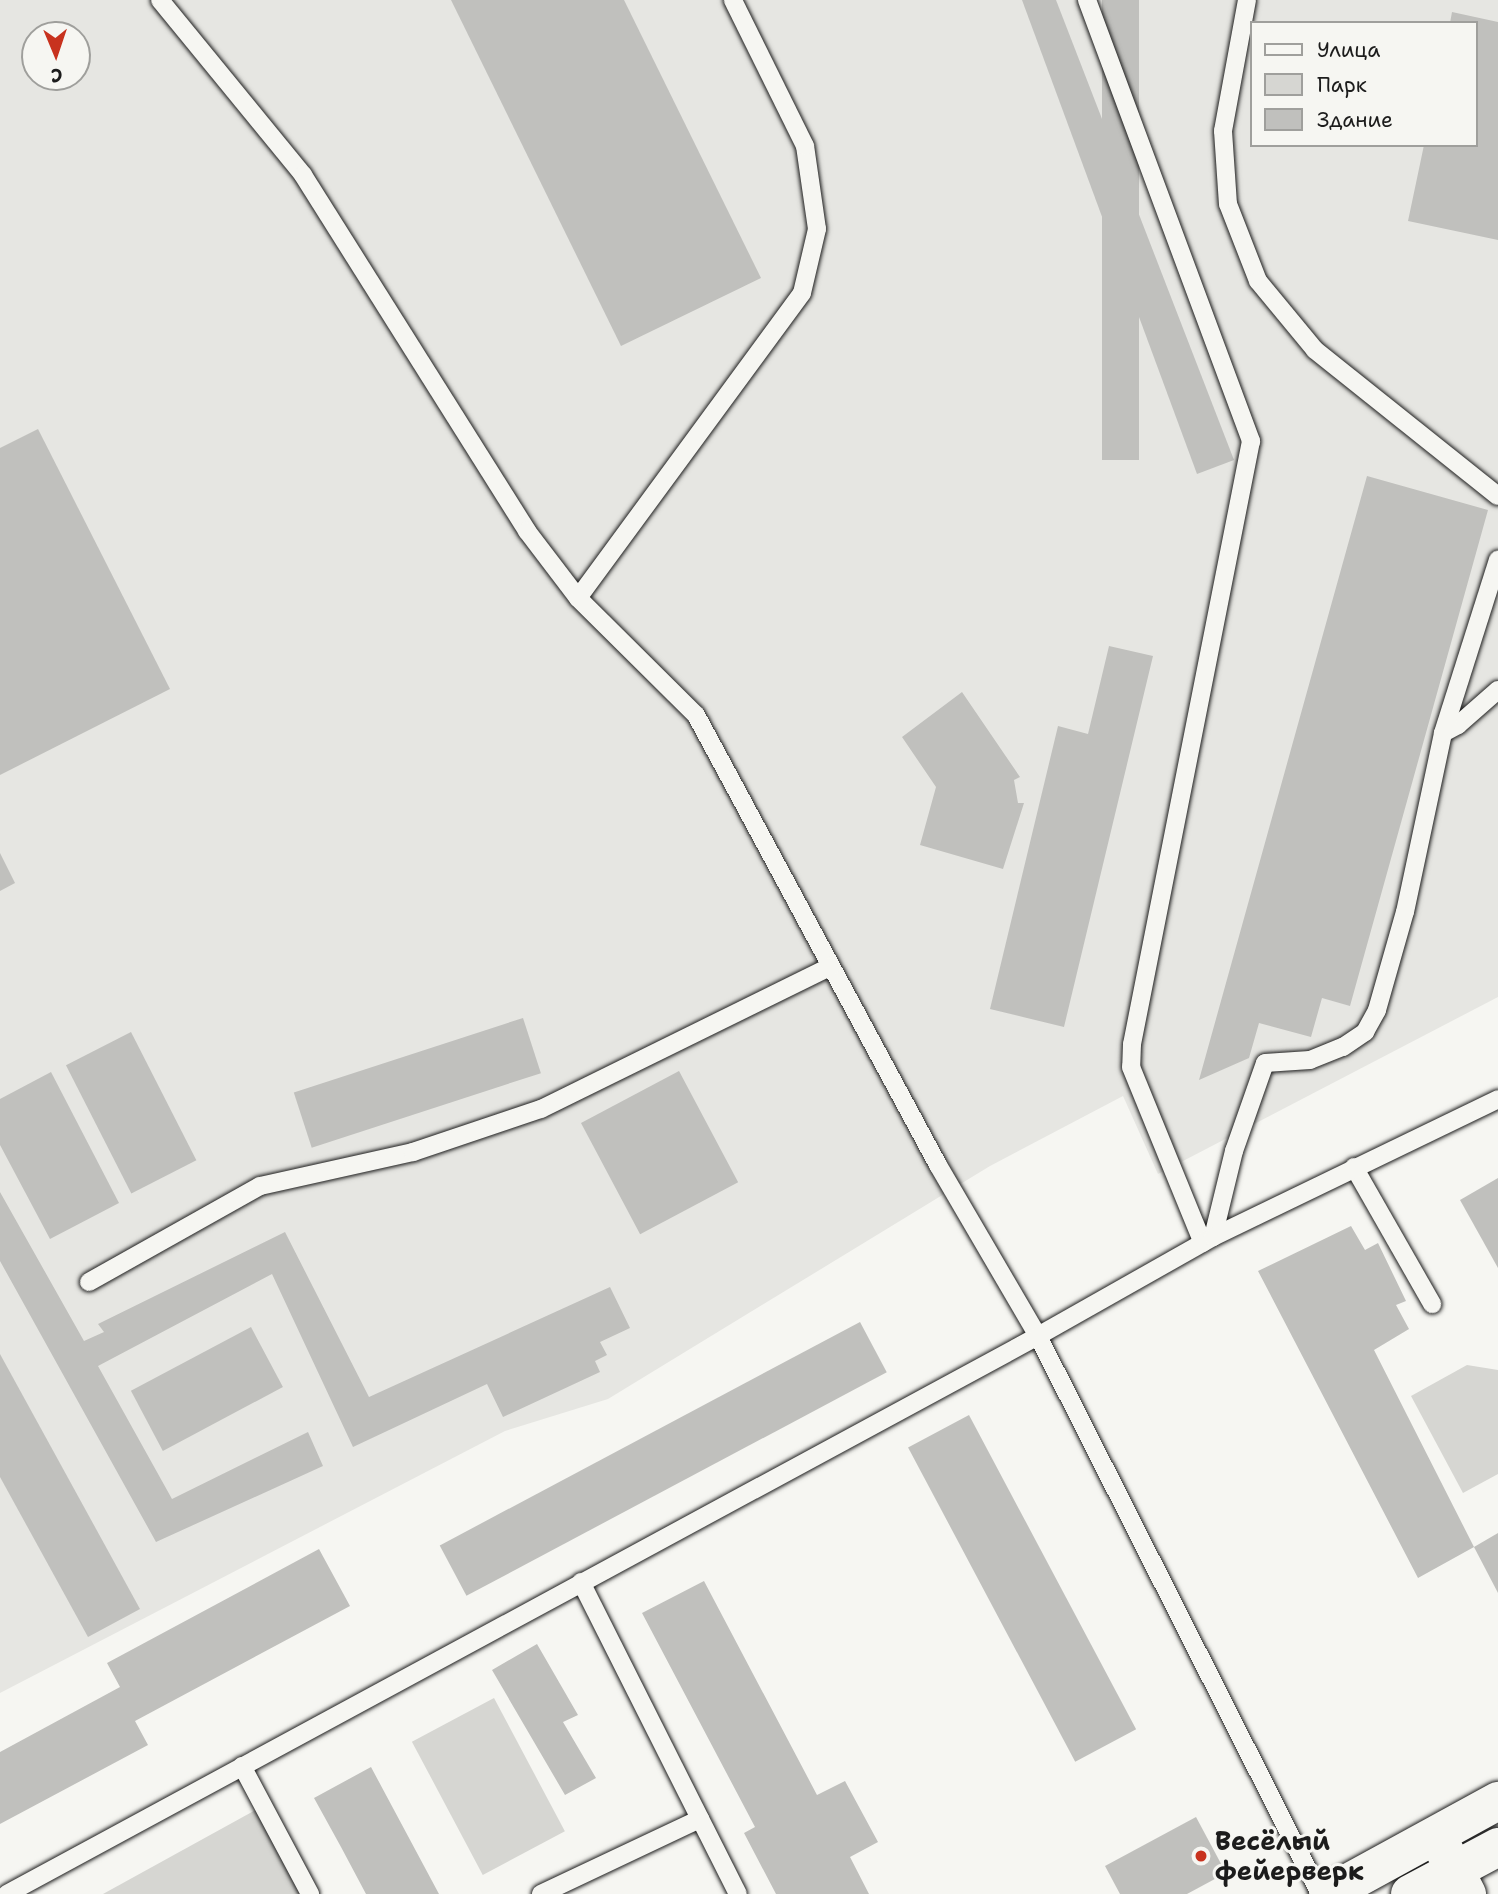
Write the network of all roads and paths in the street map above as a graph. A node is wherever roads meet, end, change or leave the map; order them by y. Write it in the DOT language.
graph roads {
  1 [pos="160,0"];
  2 [pos="733,0"];
  3 [pos="1087,0"];
  4 [pos="1247,0"];
  5 [pos="1498,496"];
  6 [pos="1498,560"];
  7 [pos="578,598"];
  8 [pos="1498,690"];
  9 [pos="1443,733"];
  10 [pos="831,966"];
  11 [pos="1498,1099"];
  12 [pos="1354,1167"];
  13 [pos="1208,1240"];
  14 [pos="89,1282"];
  15 [pos="1432,1304"];
  16 [pos="1038,1336"];
  17 [pos="581,1582"];
  18 [pos="242,1766"];
  19 [pos="1498,1801"];
  20 [pos="700,1819"];
  21 [pos="1436,1836"];
  22 [pos="1498,1847"];
  23 [pos="1461,1882"];
  24 [pos="7,1894"];
  25 [pos="310,1894"];
  26 [pos="541,1894"];
  27 [pos="738,1894"];
  28 [pos="1320,1894"];
  29 [pos="1328,1894"];
  30 [pos="1410,1894"];
  1 -- 7 [label="lane"];
  2 -- 7 [label="lane"];
  3 -- 13 [label="lane"];
  4 -- 5 [label="lane"];
  6 -- 9 [label="lane"];
  7 -- 10 [label="lane"];
  8 -- 9 [label="lane"];
  9 -- 13 [label="lane"];
  10 -- 14 [label="lane"];
  10 -- 16 [label="lane"];
  11 -- 12 [label="lane"];
  12 -- 13 [label="lane"];
  12 -- 15 [label="lane"];
  13 -- 16 [label="lane"];
  16 -- 17 [label="lane"];
  16 -- 28 [label="lane"];
  17 -- 18 [label="lane"];
  17 -- 20 [label="lane"];
  18 -- 24 [label="lane"];
  18 -- 25 [label="lane"];
  19 -- 21 [label="main road"];
  20 -- 26 [label="lane"];
  20 -- 27 [label="lane"];
  21 -- 23 [label="main road"];
  21 -- 29 [label="main road"];
  22 -- 23 [label="main road"];
  23 -- 30 [label="main road"];
}
